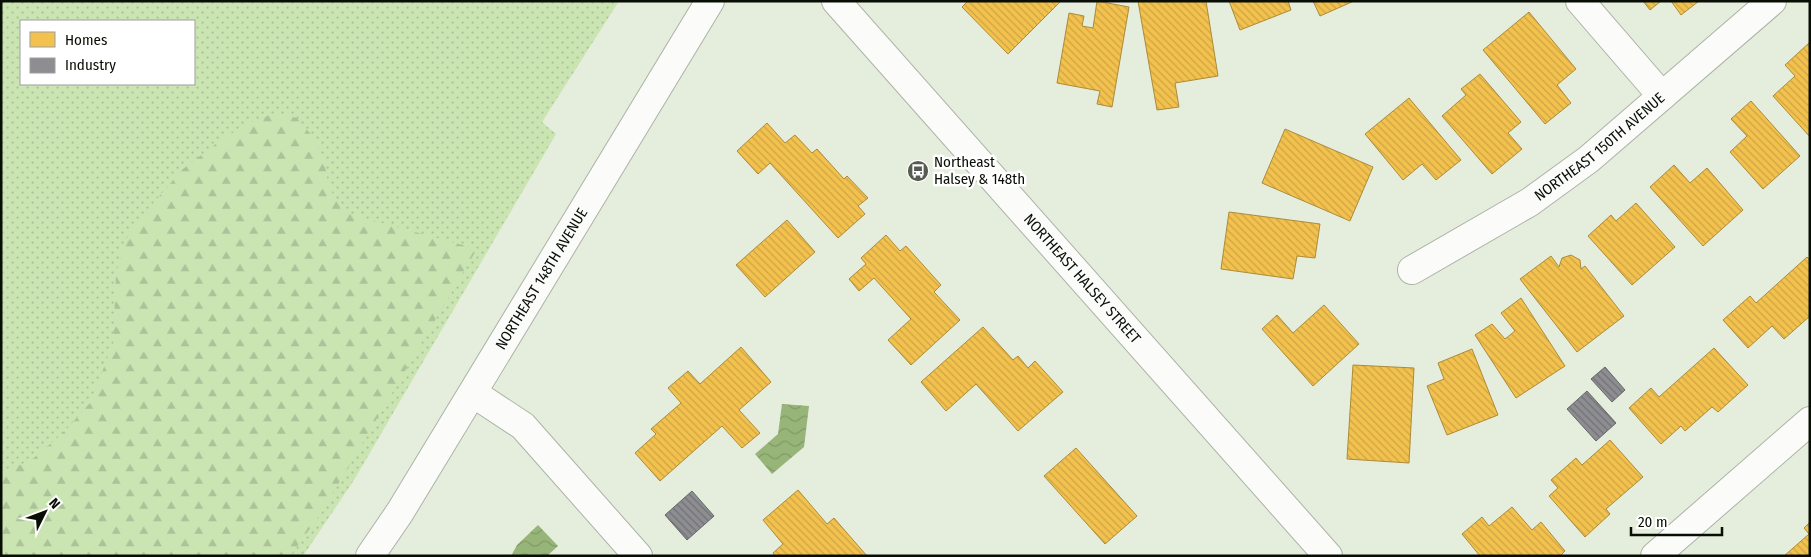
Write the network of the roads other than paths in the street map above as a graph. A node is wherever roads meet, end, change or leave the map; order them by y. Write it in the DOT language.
graph roads {
  1 [pos="710,1"];
  2 [pos="836,1"];
  3 [pos="1580,1"];
  4 [pos="1772,1"];
  5 [pos="1662,96"];
  6 [pos="1412,270"];
  7 [pos="472,393"];
  8 [pos="1810,421"];
  9 [pos="370,556"];
  10 [pos="638,556"];
  11 [pos="1328,556"];
  12 [pos="1655,556"];
  1 -- 7 [label="main road, NORTHEAST 148TH AVENUE"];
  2 -- 11 [label="main road, NORTHEAST HALSEY STREET"];
  3 -- 5 [label="main road"];
  4 -- 5 [label="main road, NORTHEAST 150TH AVENUE"];
  5 -- 6 [label="main road, NORTHEAST 150TH AVENUE"];
  7 -- 9 [label="main road, NORTHEAST 148TH AVENUE"];
  7 -- 10 [label="main road"];
  8 -- 12 [label="main road"];
}
